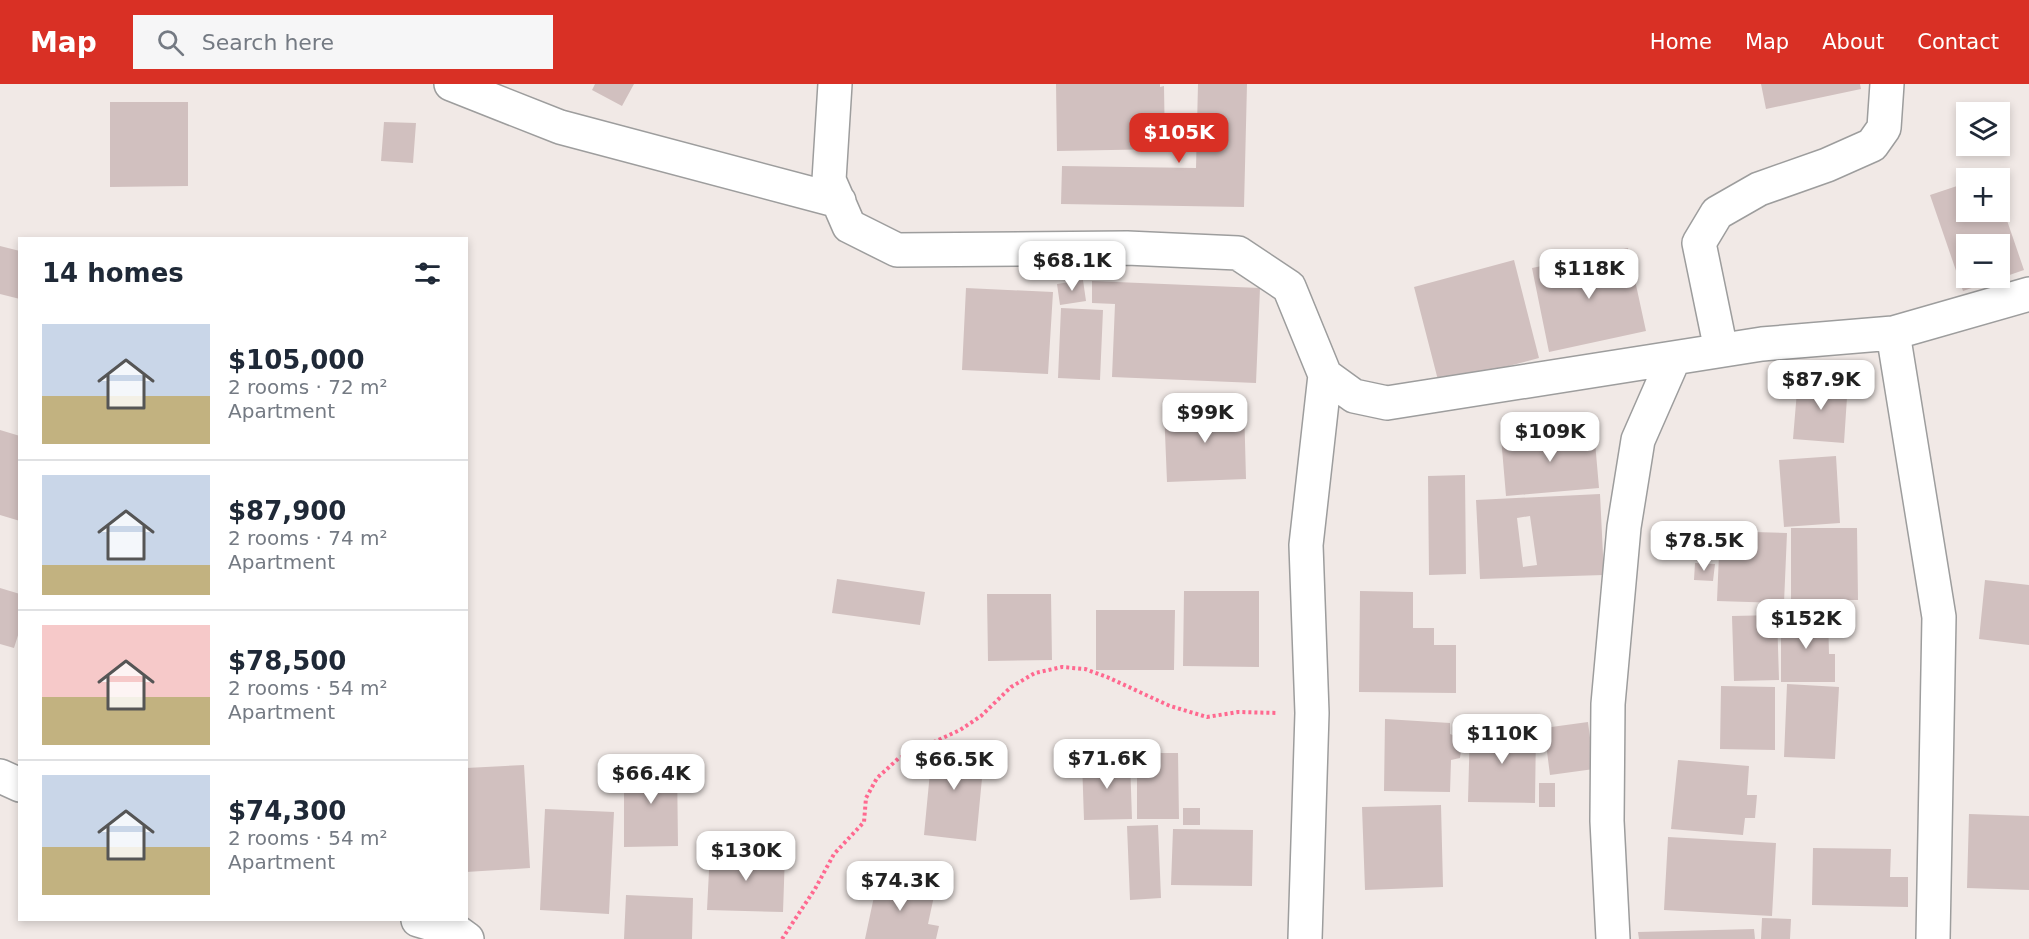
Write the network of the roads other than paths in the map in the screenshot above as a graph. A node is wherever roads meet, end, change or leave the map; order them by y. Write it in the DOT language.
graph roads {
  1 [pos="451,84"];
  2 [pos="835,84"];
  3 [pos="1887,84"];
  4 [pos="838,201"];
  5 [pos="2029,294"];
  6 [pos="1893,333"];
  7 [pos="1721,350"];
  8 [pos="1674,358"];
  9 [pos="1325,375"];
  10 [pos="0,776"];
  11 [pos="18,784"];
  12 [pos="421,921"];
  13 [pos="467,939"];
  14 [pos="1305,939"];
  15 [pos="1613,939"];
  16 [pos="1933,939"];
  1 -- 4 [label="street"];
  2 -- 4 [label="street"];
  3 -- 7 [label="street"];
  4 -- 9 [label="street"];
  5 -- 6 [label="street"];
  6 -- 7 [label="street"];
  6 -- 16 [label="street"];
  7 -- 8 [label="street"];
  8 -- 9 [label="street"];
  8 -- 15 [label="street"];
  9 -- 14 [label="street"];
  10 -- 11 [label="street"];
  12 -- 13 [label="street"];
}
